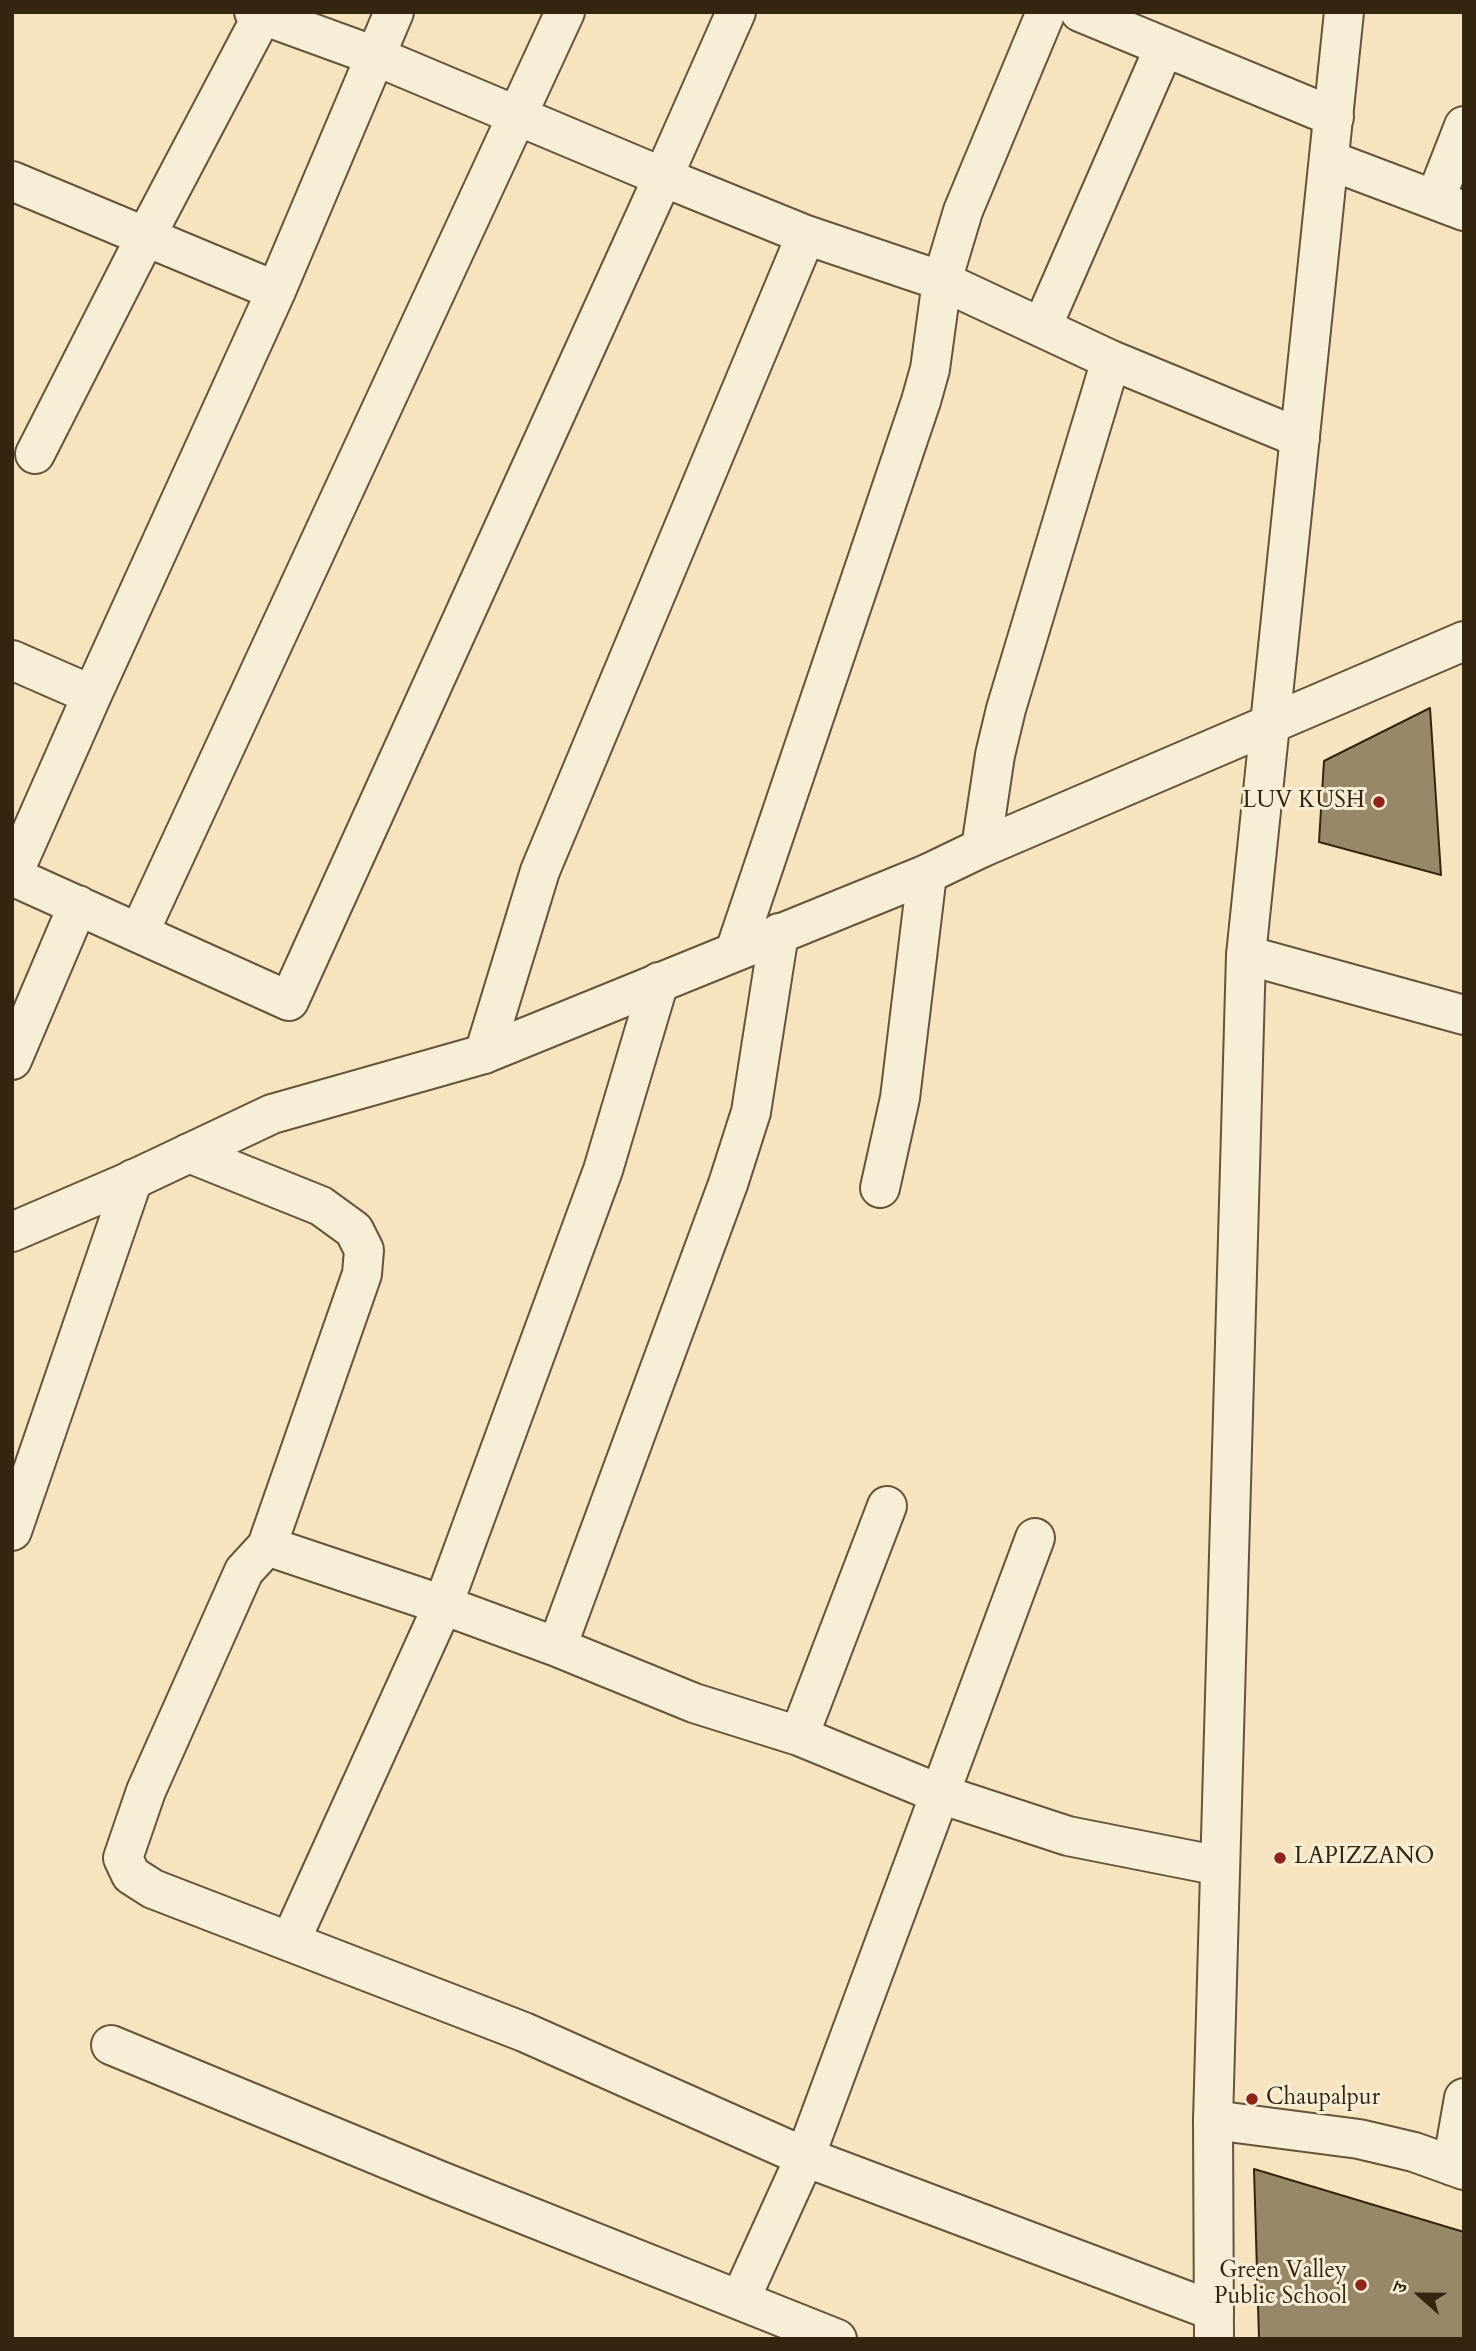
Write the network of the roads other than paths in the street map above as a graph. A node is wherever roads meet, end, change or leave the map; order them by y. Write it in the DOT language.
graph roads {
  1 [pos="394,12"];
  2 [pos="565,12"];
  3 [pos="736,12"];
  4 [pos="1046,12"];
  5 [pos="1080,12"];
  6 [pos="1345,12"];
  7 [pos="260,13"];
  8 [pos="1164,48"];
  9 [pos="374,56"];
  10 [pos="519,116"];
  11 [pos="1334,117"];
  12 [pos="1464,127"];
  13 [pos="1329,160"];
  14 [pos="663,177"];
  15 [pos="13,184"];
  16 [pos="1449,205"];
  17 [pos="806,235"];
  18 [pos="146,236"];
  19 [pos="943,281"];
  20 [pos="276,291"];
  21 [pos="1042,327"];
  22 [pos="1111,360"];
  23 [pos="1300,439"];
  24 [pos="35,454"];
  25 [pos="1464,641"];
  26 [pos="12,660"];
  27 [pos="92,695"];
  28 [pos="1272,723"];
  29 [pos="981,848"];
  30 [pos="927,874"];
  31 [pos="12,876"];
  32 [pos="78,905"];
  33 [pos="139,933"];
  34 [pos="779,933"];
  35 [pos="735,951"];
  36 [pos="1246,955"];
  37 [pos="659,982"];
  38 [pos="1464,1015"];
  39 [pos="484,1054"];
  40 [pos="12,1060"];
  41 [pos="189,1153"];
  42 [pos="133,1180"];
  43 [pos="880,1188"];
  44 [pos="12,1232"];
  45 [pos="887,1506"];
  46 [pos="12,1531"];
  47 [pos="1035,1538"];
  48 [pos="267,1546"];
  49 [pos="443,1605"];
  50 [pos="556,1647"];
  51 [pos="799,1736"];
  52 [pos="940,1794"];
  53 [pos="1220,1867"];
  54 [pos="290,1942"];
  55 [pos="111,2045"];
  56 [pos="1464,2098"];
  57 [pos="1213,2120"];
  58 [pos="805,2157"];
  59 [pos="1458,2168"];
  60 [pos="740,2300"];
  61 [pos="1214,2325"];
  62 [pos="837,2339"];
  1 -- 9 [label="street"];
  2 -- 10 [label="street"];
  3 -- 14 [label="street"];
  4 -- 19 [label="street"];
  5 -- 8 [label="street"];
  6 -- 11 [label="street"];
  7 -- 9 [label="street"];
  7 -- 18 [label="street"];
  8 -- 11 [label="street"];
  8 -- 21 [label="street"];
  9 -- 10 [label="street"];
  9 -- 20 [label="street"];
  10 -- 14 [label="street"];
  10 -- 33 [label="street"];
  11 -- 13 [label="street"];
  12 -- 16 [label="street"];
  13 -- 16 [label="street"];
  13 -- 23 [label="street"];
  14 -- 17 [label="street"];
  14 -- 33 [label="street"];
  15 -- 18 [label="street"];
  17 -- 19 [label="street"];
  17 -- 39 [label="street"];
  18 -- 20 [label="street"];
  18 -- 24 [label="street"];
  19 -- 21 [label="street"];
  19 -- 35 [label="street"];
  20 -- 27 [label="street"];
  21 -- 22 [label="street"];
  22 -- 23 [label="street"];
  22 -- 29 [label="street"];
  23 -- 28 [label="street"];
  25 -- 28 [label="street"];
  26 -- 27 [label="street"];
  27 -- 31 [label="street"];
  28 -- 29 [label="street"];
  28 -- 36 [label="street"];
  29 -- 30 [label="street"];
  30 -- 34 [label="street"];
  30 -- 43 [label="street"];
  31 -- 32 [label="street"];
  32 -- 33 [label="street"];
  32 -- 40 [label="street"];
  34 -- 35 [label="street"];
  34 -- 50 [label="street"];
  35 -- 37 [label="street"];
  36 -- 38 [label="street"];
  36 -- 53 [label="street"];
  37 -- 39 [label="street"];
  37 -- 49 [label="street"];
  39 -- 41 [label="street"];
  41 -- 42 [label="street"];
  41 -- 48 [label="street"];
  42 -- 44 [label="street"];
  42 -- 46 [label="street"];
  45 -- 51 [label="street"];
  47 -- 52 [label="street"];
  48 -- 49 [label="street"];
  48 -- 54 [label="street"];
  49 -- 50 [label="street"];
  49 -- 54 [label="street"];
  50 -- 51 [label="street"];
  51 -- 52 [label="street"];
  52 -- 53 [label="street"];
  52 -- 58 [label="street"];
  53 -- 57 [label="street"];
  54 -- 58 [label="street"];
  55 -- 60 [label="street"];
  56 -- 59 [label="street"];
  57 -- 59 [label="street"];
  57 -- 61 [label="street"];
  58 -- 60 [label="street"];
  58 -- 61 [label="street"];
  60 -- 62 [label="street"];
}
